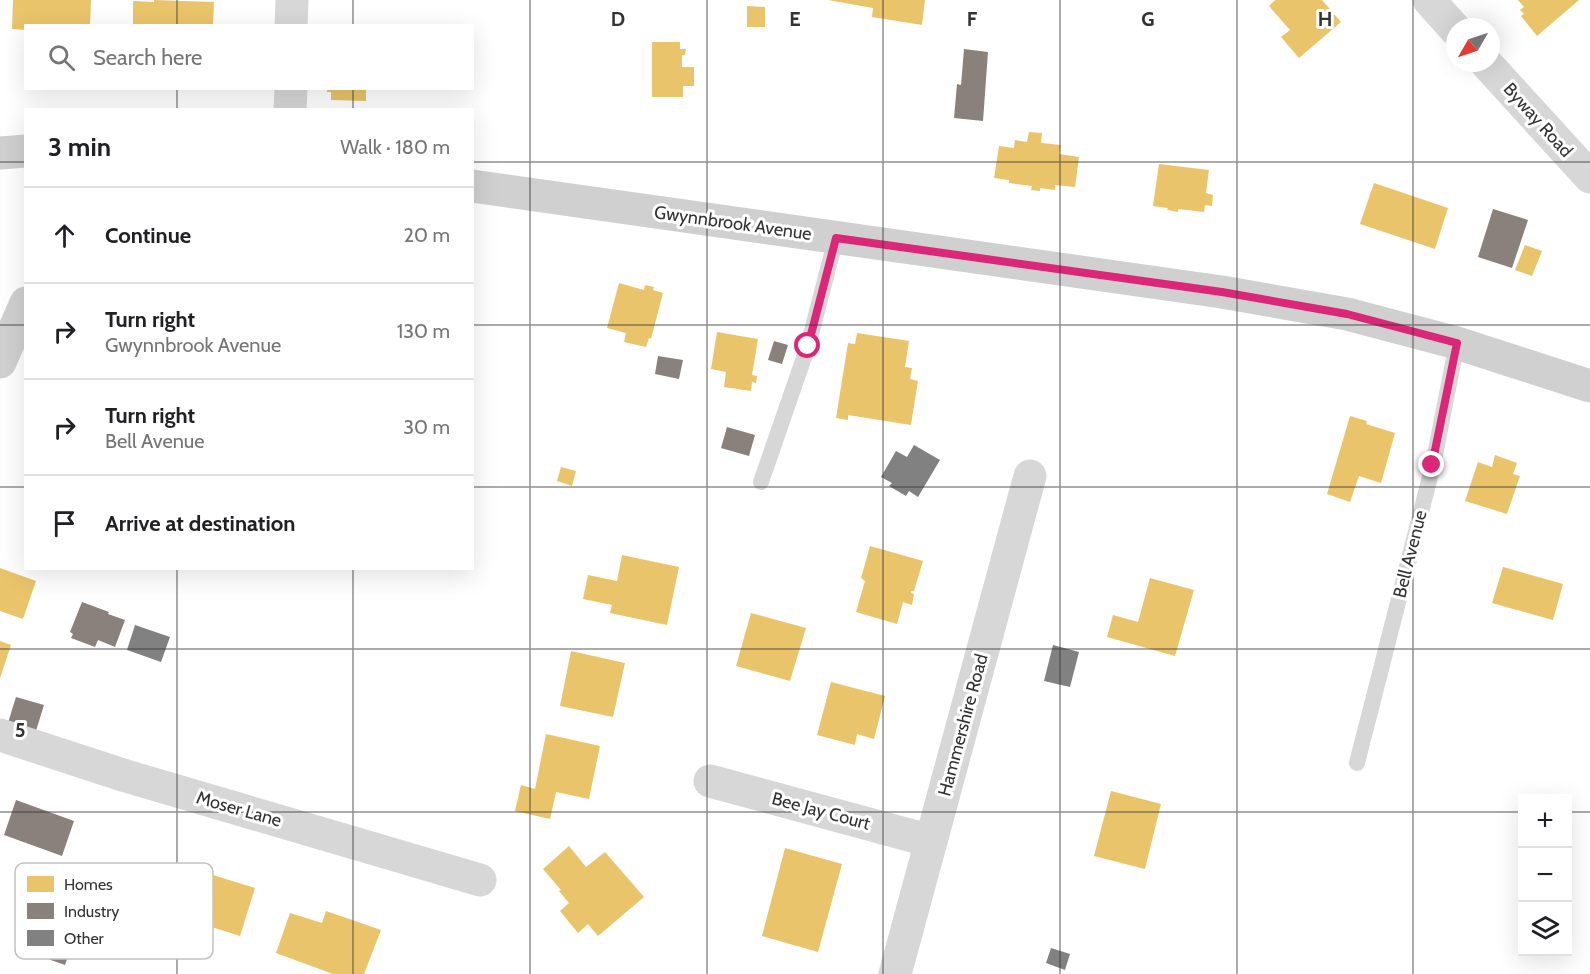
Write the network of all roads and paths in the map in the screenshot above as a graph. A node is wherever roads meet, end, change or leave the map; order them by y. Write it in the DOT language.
graph roads {
  1 [pos="291,0"];
  2 [pos="1429,0"];
  3 [pos="1446,19"];
  4 [pos="291,24"];
  5 [pos="1494,72"];
  6 [pos="291,90"];
  7 [pos="290,108"];
  8 [pos="24,151"];
  9 [pos="0,153"];
  10 [pos="1590,177"];
  11 [pos="474,186"];
  12 [pos="836,238"];
  13 [pos="24,308"];
  14 [pos="1457,343"];
  15 [pos="0,362"];
  16 [pos="1590,386"];
  17 [pos="1030,476"];
  18 [pos="761,482"];
  19 [pos="0,735"];
  20 [pos="1357,763"];
  21 [pos="710,781"];
  22 [pos="931,841"];
  23 [pos="480,880"];
  24 [pos="895,974"];
  1 -- 4 [label="street"];
  2 -- 3 [label="street"];
  5 -- 10 [label="street, Byway Road"];
  6 -- 7 [label="street"];
  8 -- 9 [label="street"];
  11 -- 12 [label="street, Gwynnbrook Avenue"];
  12 -- 14 [label="street, Gwynnbrook Avenue"];
  12 -- 18 [label="lane"];
  13 -- 15 [label="street"];
  14 -- 16 [label="street, Gwynnbrook Avenue"];
  14 -- 20 [label="lane, Bell Avenue"];
  17 -- 22 [label="street, Hammershire Road"];
  19 -- 23 [label="street, Moser Lane"];
  21 -- 22 [label="street, Bee Jay Court"];
  22 -- 24 [label="street, Hammershire Road"];
}
